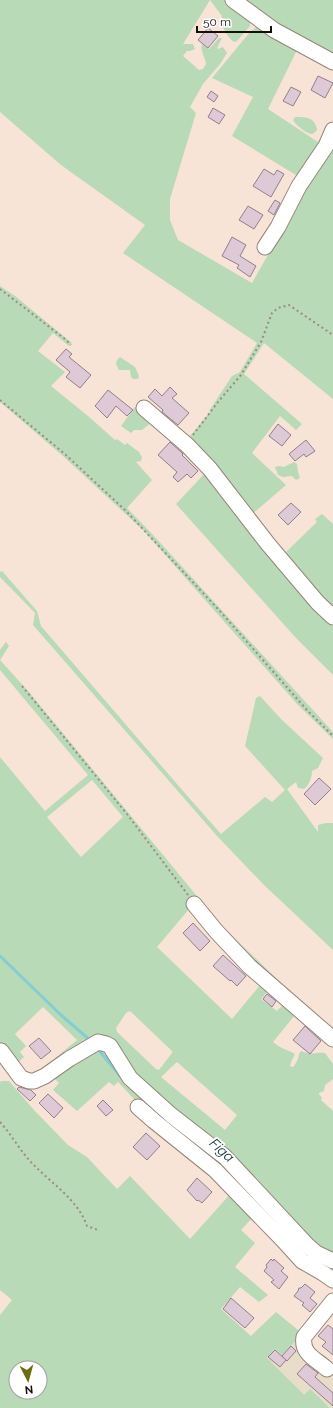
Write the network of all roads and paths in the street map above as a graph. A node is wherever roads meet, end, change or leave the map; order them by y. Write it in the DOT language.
graph roads {
  1 [pos="233,0"];
  2 [pos="333,62"];
  3 [pos="333,130"];
  4 [pos="265,247"];
  5 [pos="0,289"];
  6 [pos="333,334"];
  7 [pos="71,345"];
  8 [pos="0,400"];
  9 [pos="144,408"];
  10 [pos="186,444"];
  11 [pos="333,617"];
  12 [pos="22,686"];
  13 [pos="333,736"];
  14 [pos="194,904"];
  15 [pos="333,1039"];
  16 [pos="1,1052"];
  17 [pos="138,1107"];
  18 [pos="0,1122"];
  19 [pos="98,1230"];
  20 [pos="333,1261"];
  21 [pos="333,1280"];
  22 [pos="333,1302"];
  23 [pos="327,1369"];
  1 -- 2 [label="street"];
  3 -- 4 [label="street"];
  5 -- 7 [label="path"];
  6 -- 10 [label="path"];
  8 -- 13 [label="path"];
  9 -- 10 [label="street"];
  10 -- 11 [label="street"];
  12 -- 14 [label="path"];
  14 -- 15 [label="street"];
  16 -- 20 [label="street"];
  17 -- 21 [label="street"];
  18 -- 19 [label="path"];
  22 -- 23 [label="street"];
}
